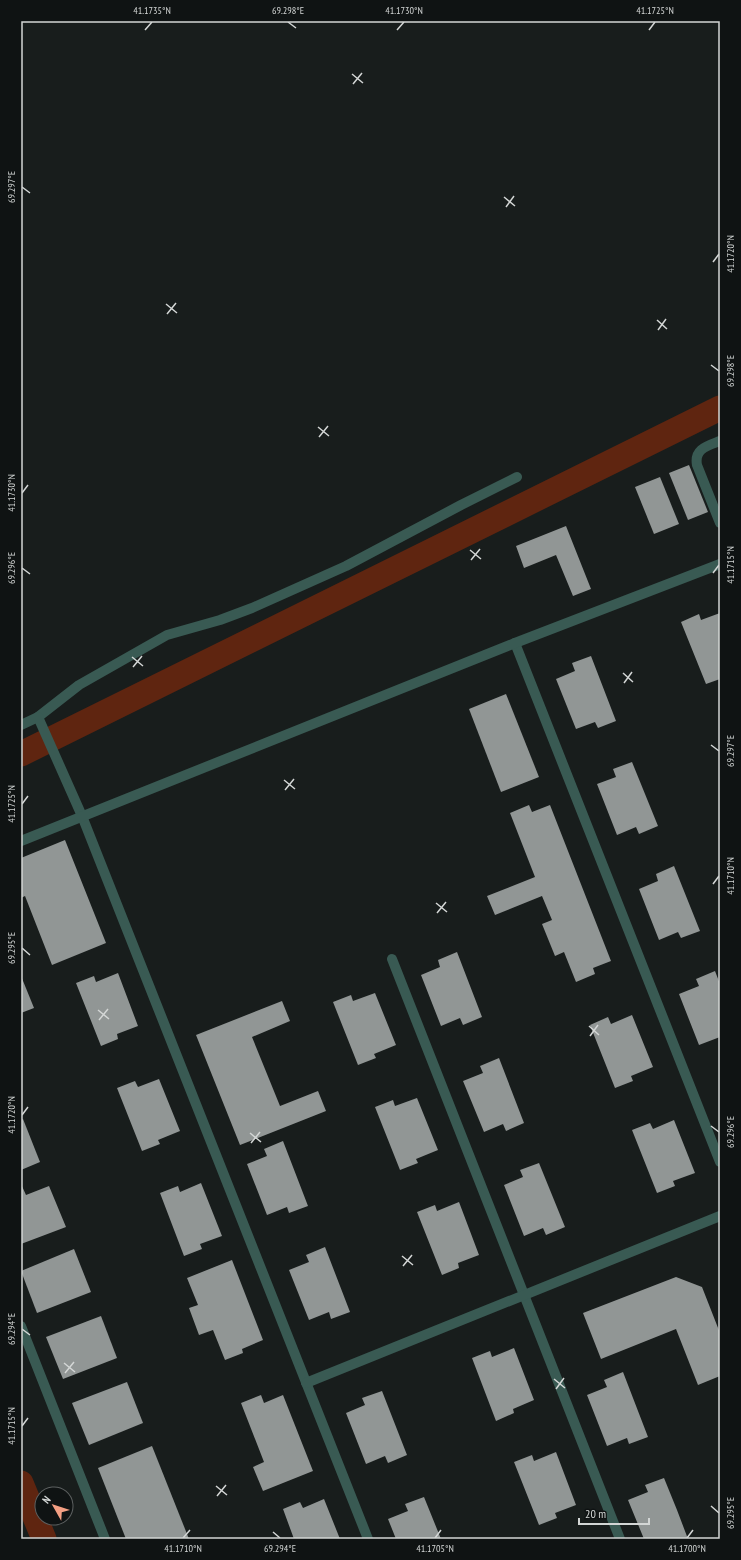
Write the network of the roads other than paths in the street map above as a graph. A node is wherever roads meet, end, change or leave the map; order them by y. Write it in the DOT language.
graph roads {
  1 [pos="720,441"];
  2 [pos="517,477"];
  3 [pos="720,524"];
  4 [pos="720,564"];
  5 [pos="515,643"];
  6 [pos="38,717"];
  7 [pos="21,725"];
  8 [pos="82,816"];
  9 [pos="21,841"];
  10 [pos="392,959"];
  11 [pos="720,1162"];
  12 [pos="720,1216"];
  13 [pos="524,1295"];
  14 [pos="21,1326"];
  15 [pos="306,1383"];
  16 [pos="105,1539"];
  17 [pos="368,1539"];
  18 [pos="620,1539"];
  1 -- 3 [label="street"];
  2 -- 6 [label="street"];
  4 -- 5 [label="street"];
  5 -- 8 [label="street"];
  5 -- 11 [label="street"];
  6 -- 7 [label="street"];
  6 -- 8 [label="street"];
  8 -- 9 [label="street"];
  8 -- 15 [label="street"];
  10 -- 13 [label="street"];
  12 -- 13 [label="street"];
  13 -- 15 [label="street"];
  13 -- 18 [label="street"];
  14 -- 16 [label="street"];
  15 -- 17 [label="street"];
}
